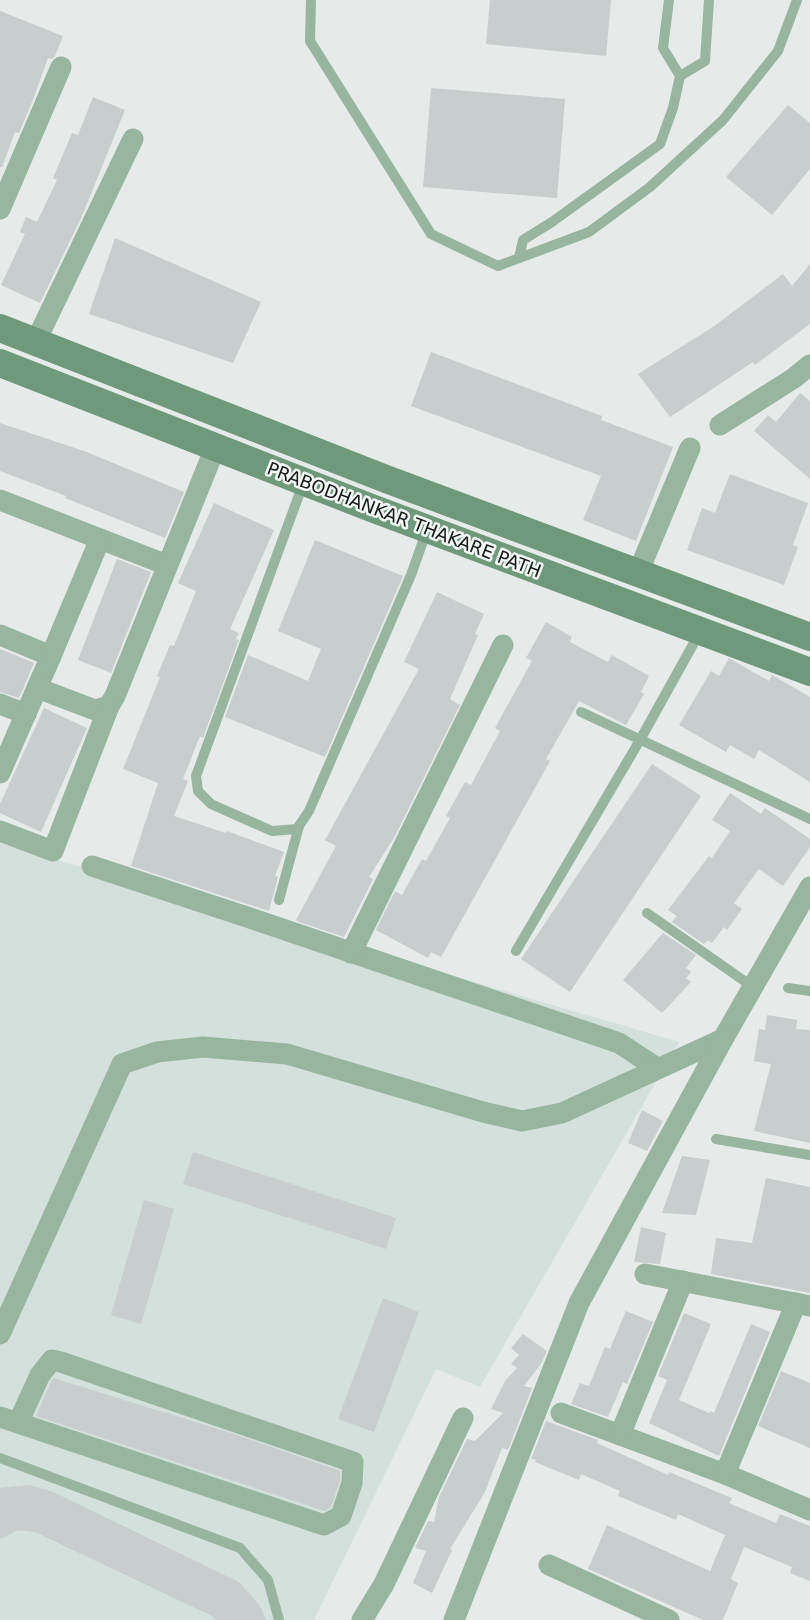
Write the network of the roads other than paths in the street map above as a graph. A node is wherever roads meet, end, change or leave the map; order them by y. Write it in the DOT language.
graph roads {
  1 [pos="311,0"];
  2 [pos="669,0"];
  3 [pos="709,0"];
  4 [pos="797,0"];
  5 [pos="61,67"];
  6 [pos="680,76"];
  7 [pos="133,139"];
  8 [pos="0,209"];
  9 [pos="519,258"];
  10 [pos="0,328"];
  11 [pos="35,343"];
  12 [pos="0,363"];
  13 [pos="86,363"];
  14 [pos="810,365"];
  15 [pos="73,392"];
  16 [pos="720,425"];
  17 [pos="215,448"];
  18 [pos="690,448"];
  19 [pos="304,482"];
  20 [pos="0,500"];
  21 [pos="428,530"];
  22 [pos="100,539"];
  23 [pos="167,564"];
  24 [pos="638,573"];
  25 [pos="700,631"];
  26 [pos="0,634"];
  27 [pos="810,637"];
  28 [pos="503,645"];
  29 [pos="51,656"];
  30 [pos="810,672"];
  31 [pos="37,688"];
  32 [pos="0,704"];
  33 [pos="109,706"];
  34 [pos="581,712"];
  35 [pos="26,714"];
  36 [pos="640,740"];
  37 [pos="2,765"];
  38 [pos="810,819"];
  39 [pos="299,826"];
  40 [pos="0,832"];
  41 [pos="92,866"];
  42 [pos="810,887"];
  43 [pos="279,900"];
  44 [pos="647,913"];
  45 [pos="516,951"];
  46 [pos="351,953"];
  47 [pos="753,987"];
  48 [pos="788,988"];
  49 [pos="810,991"];
  50 [pos="723,1039"];
  51 [pos="657,1068"];
  52 [pos="716,1139"];
  53 [pos="810,1155"];
  54 [pos="645,1274"];
  55 [pos="683,1281"];
  56 [pos="803,1305"];
  57 [pos="0,1334"];
  58 [pos="560,1413"];
  59 [pos="463,1418"];
  60 [pos="9,1420"];
  61 [pos="620,1435"];
  62 [pos="0,1458"];
  63 [pos="724,1474"];
  64 [pos="810,1510"];
  65 [pos="549,1564"];
  66 [pos="279,1620"];
  67 [pos="362,1620"];
  68 [pos="454,1620"];
  69 [pos="669,1620"];
  1 -- 9 [label="lane"];
  2 -- 6 [label="lane"];
  3 -- 6 [label="lane"];
  4 -- 9 [label="lane"];
  5 -- 8 [label="street"];
  6 -- 9 [label="lane"];
  7 -- 11 [label="street"];
  10 -- 11 [label="main road, PRABODHANKAR THAKARE PATH"];
  11 -- 13 [label="main road, PRABODHANKAR THAKARE PATH"];
  12 -- 15 [label="main road, PRABODHANKAR THAKARE PATH"];
  13 -- 15 [label="main road"];
  13 -- 24 [label="main road, PRABODHANKAR THAKARE PATH"];
  14 -- 16 [label="street"];
  15 -- 17 [label="main road, PRABODHANKAR THAKARE PATH"];
  17 -- 19 [label="main road, PRABODHANKAR THAKARE PATH"];
  17 -- 23 [label="street"];
  18 -- 24 [label="street"];
  19 -- 21 [label="main road, PRABODHANKAR THAKARE PATH"];
  19 -- 39 [label="lane"];
  20 -- 22 [label="street"];
  21 -- 25 [label="main road, PRABODHANKAR THAKARE PATH"];
  21 -- 39 [label="lane"];
  22 -- 23 [label="street"];
  22 -- 29 [label="street"];
  23 -- 33 [label="street"];
  24 -- 27 [label="main road, PRABODHANKAR THAKARE PATH"];
  25 -- 30 [label="main road, PRABODHANKAR THAKARE PATH"];
  25 -- 36 [label="lane"];
  26 -- 29 [label="street"];
  28 -- 46 [label="street"];
  29 -- 31 [label="street"];
  31 -- 33 [label="street"];
  31 -- 35 [label="street"];
  32 -- 35 [label="street"];
  33 -- 40 [label="street"];
  34 -- 36 [label="lane"];
  35 -- 37 [label="street"];
  36 -- 38 [label="lane"];
  36 -- 45 [label="lane"];
  39 -- 43 [label="lane"];
  41 -- 46 [label="street"];
  42 -- 47 [label="street"];
  44 -- 47 [label="lane"];
  46 -- 51 [label="street"];
  47 -- 50 [label="street"];
  48 -- 49 [label="lane"];
  50 -- 51 [label="street"];
  50 -- 68 [label="street"];
  51 -- 57 [label="street"];
  52 -- 53 [label="lane"];
  54 -- 55 [label="street"];
  55 -- 56 [label="street"];
  55 -- 61 [label="street"];
  56 -- 63 [label="street"];
  58 -- 61 [label="street"];
  59 -- 67 [label="street"];
  60 -- 60 [label="street"];
  61 -- 63 [label="street"];
  62 -- 66 [label="lane"];
  63 -- 64 [label="street"];
  65 -- 69 [label="street"];
}
